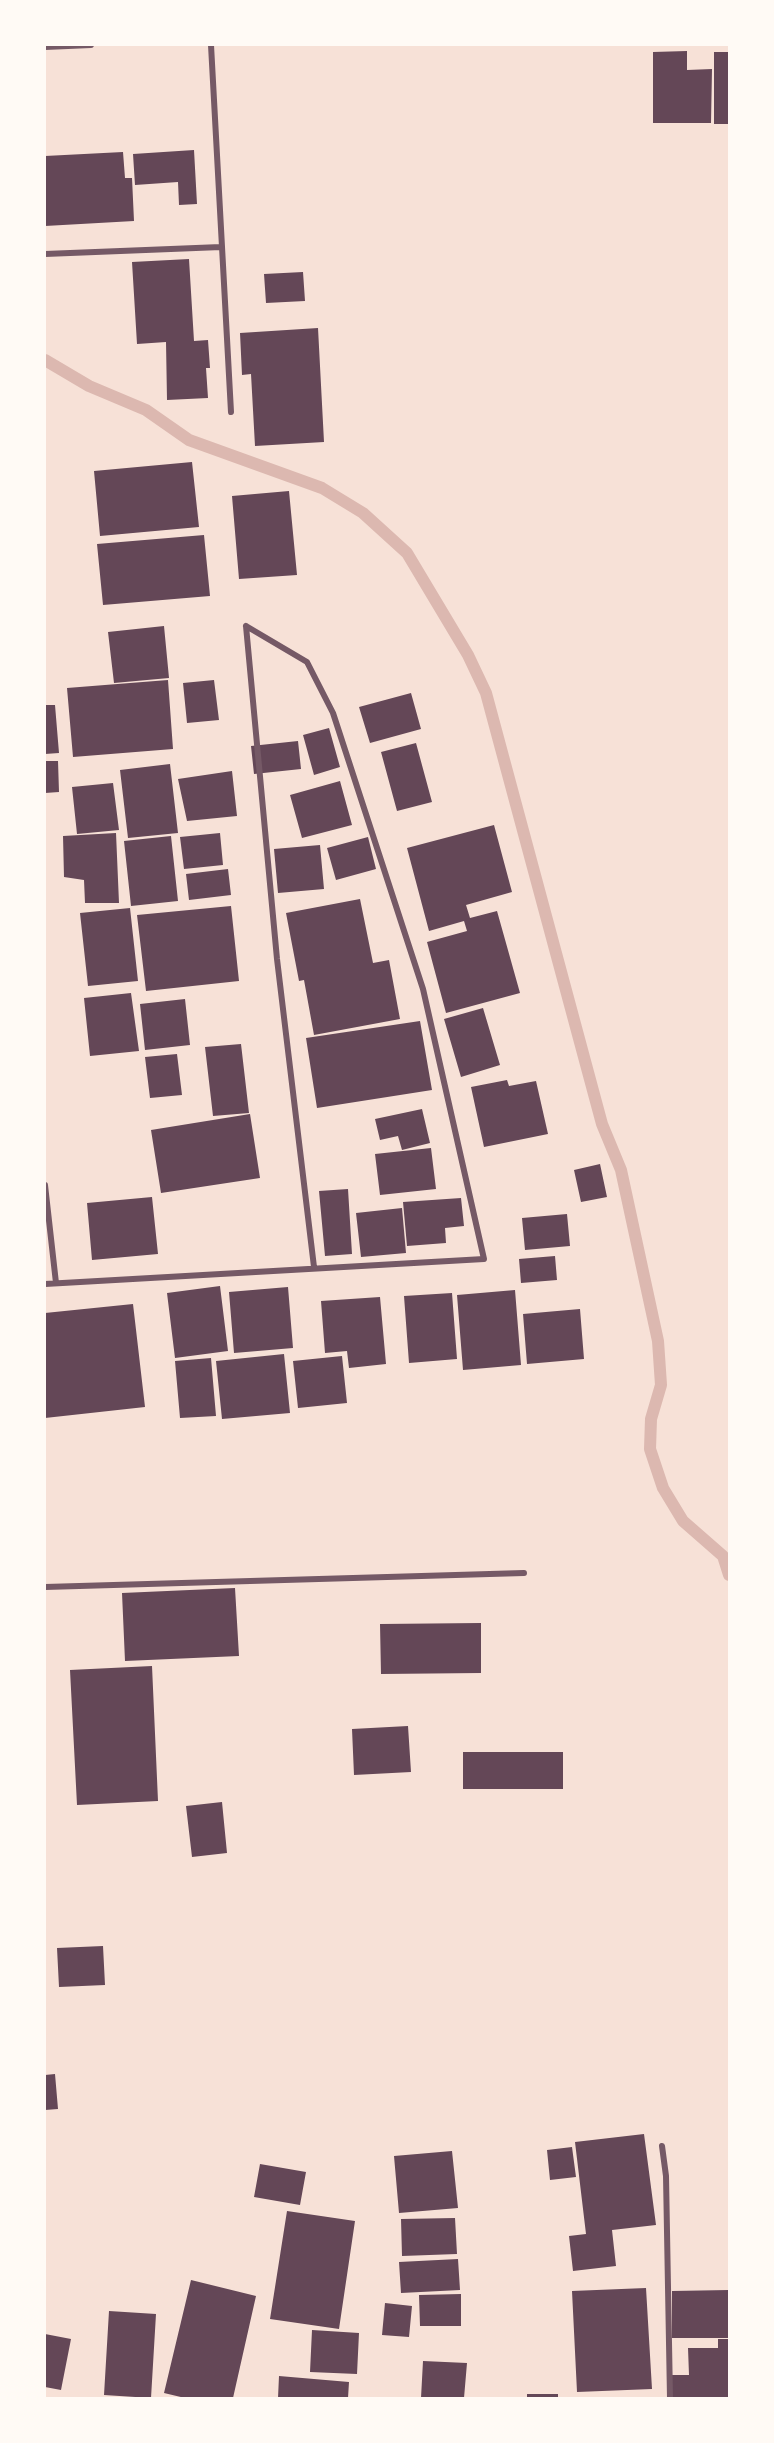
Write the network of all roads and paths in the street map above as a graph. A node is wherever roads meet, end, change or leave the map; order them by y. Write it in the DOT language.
graph roads {
  1 [pos="91,45"];
  2 [pos="211,45"];
  3 [pos="45,47"];
  4 [pos="221,247"];
  5 [pos="45,254"];
  6 [pos="231,412"];
  7 [pos="45,1185"];
  8 [pos="314,1267"];
  9 [pos="56,1283"];
  10 [pos="45,1284"];
  11 [pos="524,1573"];
  12 [pos="45,1587"];
  13 [pos="662,2146"];
  14 [pos="670,2398"];
  1 -- 3 [label="street"];
  2 -- 4 [label="street"];
  4 -- 5 [label="street"];
  4 -- 6 [label="street"];
  7 -- 9 [label="street"];
  8 -- 8 [label="street"];
  8 -- 9 [label="street"];
  9 -- 10 [label="street"];
  11 -- 12 [label="street"];
  13 -- 14 [label="street"];
}
